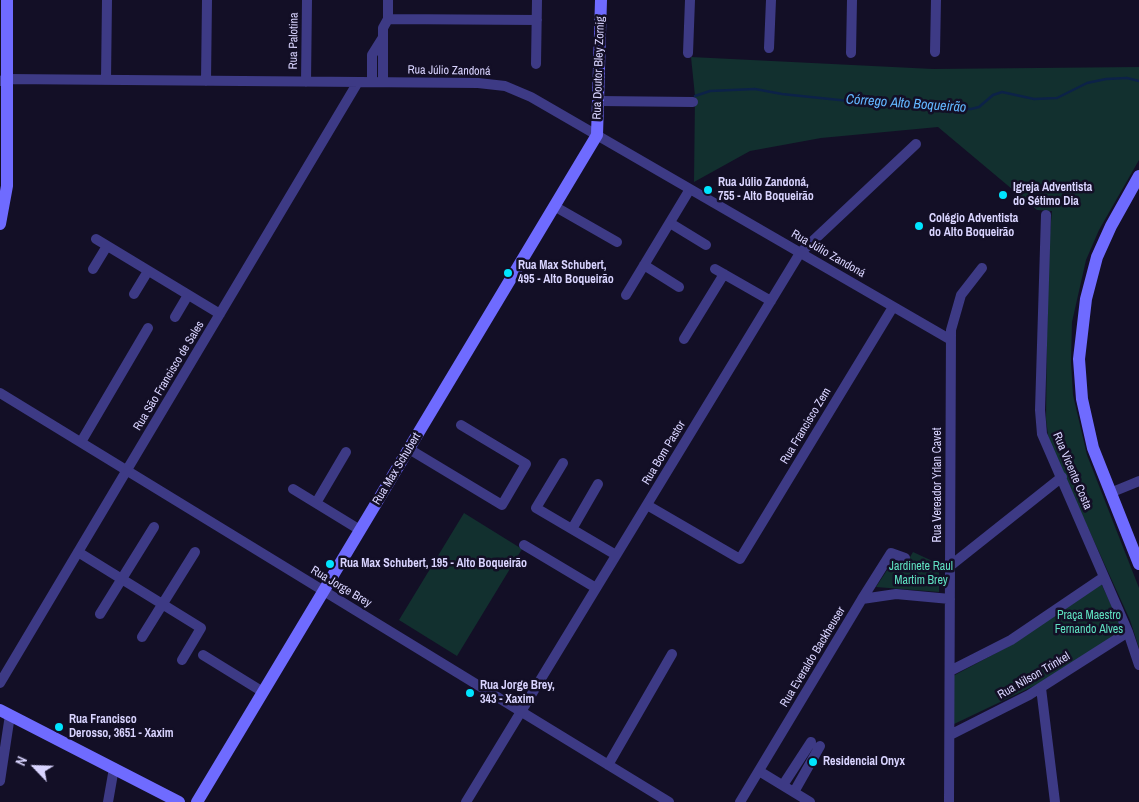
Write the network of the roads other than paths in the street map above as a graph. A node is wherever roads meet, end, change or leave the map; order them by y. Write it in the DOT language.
graph roads {
  1 [pos="7,0"];
  2 [pos="107,0"];
  3 [pos="207,0"];
  4 [pos="307,0"];
  5 [pos="388,0"];
  6 [pos="537,0"];
  7 [pos="601,0"];
  8 [pos="690,0"];
  9 [pos="771,0"];
  10 [pos="852,0"];
  11 [pos="936,0"];
  12 [pos="388,19"];
  13 [pos="536,20"];
  14 [pos="382,38"];
  15 [pos="769,48"];
  16 [pos="935,52"];
  17 [pos="688,53"];
  18 [pos="851,53"];
  19 [pos="536,64"];
  20 [pos="4,80"];
  21 [pos="106,80"];
  22 [pos="206,81"];
  23 [pos="306,82"];
  24 [pos="358,82"];
  25 [pos="372,82"];
  26 [pos="383,82"];
  27 [pos="599,102"];
  28 [pos="693,102"];
  29 [pos="597,135"];
  30 [pos="916,144"];
  31 [pos="1139,176"];
  32 [pos="690,189"];
  33 [pos="1135,191"];
  34 [pos="554,206"];
  35 [pos="1046,215"];
  36 [pos="670,223"];
  37 [pos="0,224"];
  38 [pos="96,239"];
  39 [pos="617,242"];
  40 [pos="706,245"];
  41 [pos="107,246"];
  42 [pos="800,253"];
  43 [pos="644,265"];
  44 [pos="982,268"];
  45 [pos="93,269"];
  46 [pos="148,271"];
  47 [pos="679,288"];
  48 [pos="134,294"];
  49 [pos="188,295"];
  50 [pos="626,295"];
  51 [pos="771,301"];
  52 [pos="893,307"];
  53 [pos="220,314"];
  54 [pos="175,317"];
  55 [pos="148,328"];
  56 [pos="684,339"];
  57 [pos="950,340"];
  58 [pos="0,393"];
  59 [pos="461,425"];
  60 [pos="81,442"];
  61 [pos="409,449"];
  62 [pos="346,452"];
  63 [pos="562,463"];
  64 [pos="127,470"];
  65 [pos="1062,477"];
  66 [pos="1139,481"];
  67 [pos="598,484"];
  68 [pos="293,490"];
  69 [pos="1110,493"];
  70 [pos="316,503"];
  71 [pos="647,505"];
  72 [pos="154,527"];
  73 [pos="572,529"];
  74 [pos="360,530"];
  75 [pos="524,546"];
  76 [pos="78,552"];
  77 [pos="195,552"];
  78 [pos="616,555"];
  79 [pos="905,558"];
  80 [pos="1139,564"];
  81 [pos="950,566"];
  82 [pos="1104,577"];
  83 [pos="122,579"];
  84 [pos="596,588"];
  85 [pos="324,591"];
  86 [pos="862,599"];
  87 [pos="950,599"];
  88 [pos="162,604"];
  89 [pos="100,614"];
  90 [pos="1128,632"];
  91 [pos="142,636"];
  92 [pos="672,654"];
  93 [pos="203,655"];
  94 [pos="182,660"];
  95 [pos="1139,665"];
  96 [pos="950,671"];
  97 [pos="0,683"];
  98 [pos="1041,688"];
  99 [pos="263,692"];
  100 [pos="521,712"];
  101 [pos="5,713"];
  102 [pos="950,735"];
  103 [pos="608,765"];
  104 [pos="114,768"];
  105 [pos="758,770"];
  106 [pos="0,781"];
  107 [pos="783,785"];
  108 [pos="794,792"];
  109 [pos="108,802"];
  110 [pos="179,802"];
  111 [pos="197,802"];
  112 [pos="466,802"];
  113 [pos="669,802"];
  114 [pos="740,802"];
  115 [pos="810,802"];
  116 [pos="949,802"];
  117 [pos="1055,802"];
  1 -- 20 [label="street"];
  2 -- 21 [label="street"];
  3 -- 22 [label="street"];
  4 -- 23 [label="street, Rua Palotina"];
  5 -- 12 [label="street"];
  6 -- 13 [label="street"];
  7 -- 27 [label="street, Rua Doutor Bley Zornig"];
  8 -- 17 [label="street"];
  9 -- 15 [label="street"];
  10 -- 18 [label="street"];
  11 -- 16 [label="street"];
  12 -- 13 [label="street"];
  12 -- 14 [label="street"];
  13 -- 19 [label="street"];
  14 -- 25 [label="street"];
  14 -- 26 [label="street"];
  20 -- 21 [label="street, Rua Júlio Zandoná"];
  20 -- 37 [label="street"];
  21 -- 22 [label="street, Rua Júlio Zandoná"];
  22 -- 23 [label="street, Rua Júlio Zandoná"];
  23 -- 24 [label="street, Rua Júlio Zandoná"];
  24 -- 25 [label="street, Rua Júlio Zandoná"];
  24 -- 53 [label="street, Rua São Francisco de Sales"];
  25 -- 26 [label="street, Rua Júlio Zandoná"];
  26 -- 29 [label="street, Rua Júlio Zandoná"];
  27 -- 28 [label="street"];
  27 -- 29 [label="street, Rua Doutor Bley Zornig"];
  29 -- 32 [label="street, Rua Júlio Zandoná"];
  29 -- 34 [label="street, Rua Max Schubert"];
  30 -- 42 [label="street, Rua Bom Pastor"];
  31 -- 33 [label="street"];
  32 -- 36 [label="street"];
  32 -- 42 [label="street, Rua Júlio Zandoná"];
  33 -- 69 [label="street"];
  34 -- 39 [label="street"];
  34 -- 61 [label="street, Rua Max Schubert"];
  35 -- 65 [label="street, Rua Vicente Costa"];
  36 -- 40 [label="street"];
  36 -- 43 [label="street"];
  38 -- 41 [label="street"];
  41 -- 45 [label="street"];
  41 -- 46 [label="street"];
  42 -- 51 [label="street, Rua Bom Pastor"];
  42 -- 52 [label="street, Rua Júlio Zandoná"];
  43 -- 47 [label="street"];
  43 -- 50 [label="street"];
  44 -- 57 [label="street, Rua Vereador Yrlan Cavet"];
  46 -- 48 [label="street"];
  46 -- 49 [label="street"];
  49 -- 53 [label="street"];
  49 -- 54 [label="street"];
  51 -- 56 [label="street"];
  51 -- 71 [label="street, Rua Bom Pastor"];
  52 -- 57 [label="street, Rua Júlio Zandoná"];
  52 -- 71 [label="street, Rua Francisco Zem"];
  53 -- 64 [label="street, Rua São Francisco de Sales"];
  55 -- 60 [label="street"];
  57 -- 81 [label="street, Rua Vereador Yrlan Cavet"];
  58 -- 60 [label="street, Rua Jorge Brey"];
  59 -- 61 [label="street"];
  60 -- 64 [label="street, Rua Jorge Brey"];
  61 -- 74 [label="street, Rua Max Schubert"];
  62 -- 70 [label="street"];
  63 -- 73 [label="street"];
  64 -- 76 [label="street, Rua São Francisco de Sales"];
  64 -- 85 [label="street, Rua Jorge Brey"];
  65 -- 81 [label="street"];
  65 -- 82 [label="street, Rua Vicente Costa"];
  66 -- 69 [label="street"];
  67 -- 73 [label="street"];
  68 -- 70 [label="street"];
  69 -- 80 [label="street"];
  70 -- 74 [label="street"];
  71 -- 78 [label="street, Rua Bom Pastor"];
  72 -- 83 [label="street"];
  73 -- 78 [label="street"];
  74 -- 85 [label="street, Rua Max Schubert"];
  75 -- 84 [label="street"];
  76 -- 83 [label="street"];
  76 -- 97 [label="street, Rua São Francisco de Sales"];
  77 -- 88 [label="street"];
  78 -- 84 [label="street, Rua Bom Pastor"];
  79 -- 86 [label="street"];
  81 -- 87 [label="street, Rua Vereador Yrlan Cavet"];
  82 -- 90 [label="street, Rua Vicente Costa"];
  82 -- 96 [label="street"];
  83 -- 88 [label="street"];
  83 -- 89 [label="street"];
  84 -- 100 [label="street, Rua Bom Pastor"];
  85 -- 99 [label="street, Rua Max Schubert"];
  85 -- 100 [label="street, Rua Jorge Brey"];
  86 -- 87 [label="street, Rua Everaldo Backheuser"];
  86 -- 105 [label="street, Rua Everaldo Backheuser"];
  87 -- 96 [label="street, Rua Vereador Yrlan Cavet"];
  88 -- 91 [label="street"];
  88 -- 94 [label="street"];
  90 -- 95 [label="street, Rua Vicente Costa"];
  90 -- 98 [label="street, Rua Nilson Trinkel"];
  92 -- 103 [label="street"];
  93 -- 99 [label="street"];
  96 -- 102 [label="street, Rua Vereador Yrlan Cavet"];
  98 -- 102 [label="street, Rua Nilson Trinkel"];
  98 -- 117 [label="street"];
  99 -- 111 [label="street, Rua Max Schubert"];
  100 -- 103 [label="street, Rua Jorge Brey"];
  100 -- 112 [label="street, Rua Bom Pastor"];
  101 -- 104 [label="street"];
  101 -- 106 [label="street"];
  102 -- 116 [label="street, Rua Vereador Yrlan Cavet"];
  103 -- 113 [label="street, Rua Jorge Brey"];
  104 -- 109 [label="street"];
  104 -- 110 [label="street"];
  105 -- 107 [label="street"];
  105 -- 114 [label="street, Rua Everaldo Backheuser"];
  107 -- 108 [label="street"];
  107 -- 108 [label="street"];
  108 -- 115 [label="street"];
}
